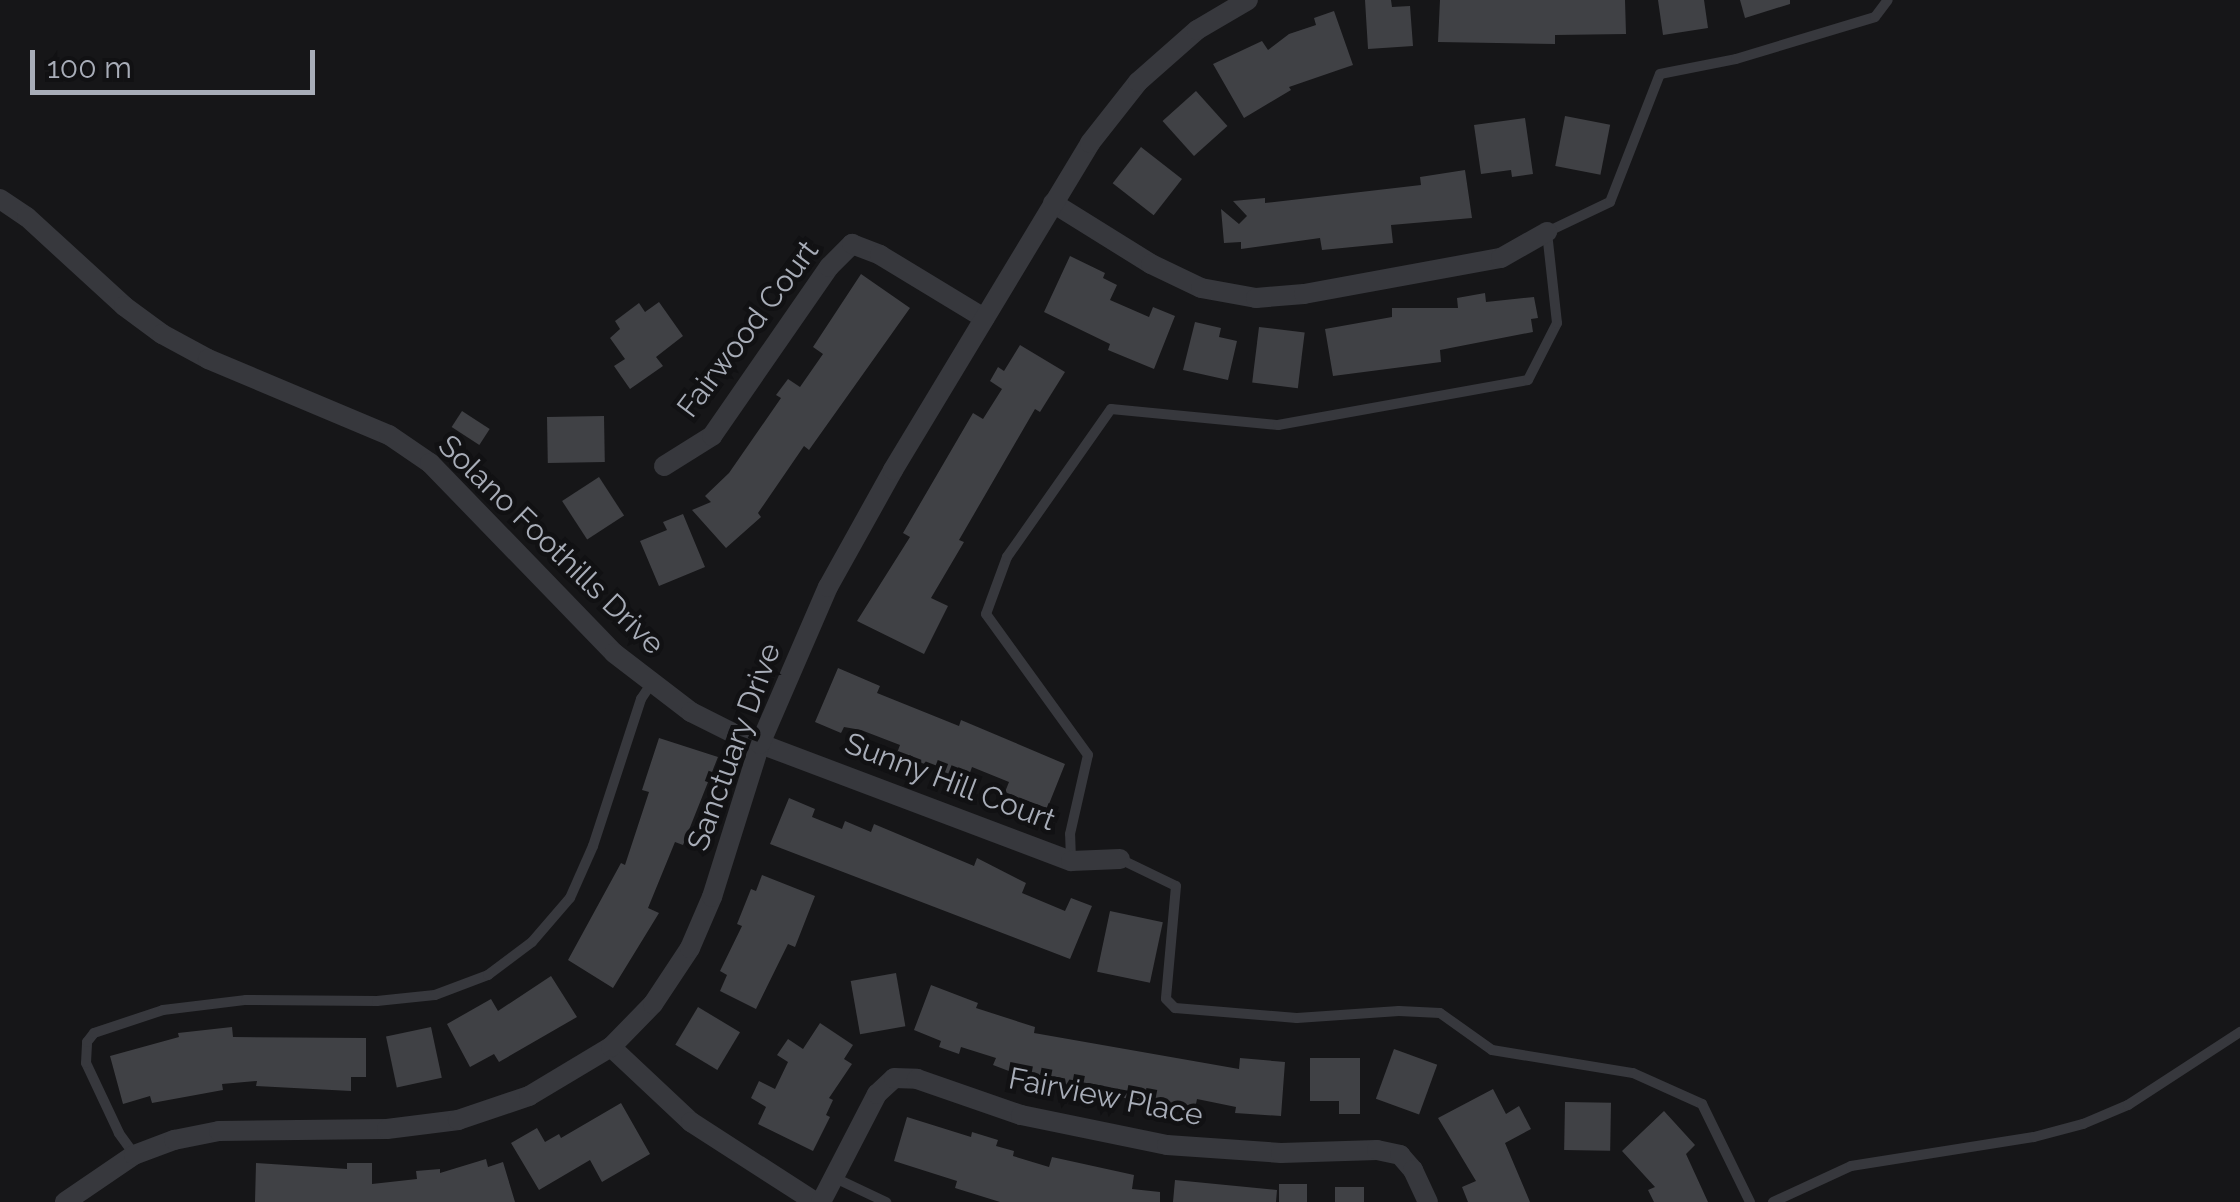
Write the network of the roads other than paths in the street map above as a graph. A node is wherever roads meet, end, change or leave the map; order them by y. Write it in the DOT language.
graph roads {
  1 [pos="1248,0"];
  2 [pos="1888,0"];
  3 [pos="0,199"];
  4 [pos="1054,203"];
  5 [pos="1547,232"];
  6 [pos="984,318"];
  7 [pos="664,466"];
  8 [pos="651,684"];
  9 [pos="760,744"];
  10 [pos="1120,859"];
  11 [pos="1071,861"];
  12 [pos="2240,1032"];
  13 [pos="611,1046"];
  14 [pos="134,1155"];
  15 [pos="834,1177"];
  16 [pos="66,1202"];
  17 [pos="818,1202"];
  18 [pos="886,1202"];
  19 [pos="1428,1202"];
  20 [pos="1750,1202"];
  21 [pos="1773,1202"];
  1 -- 4 [label="street, Sanctuary Drive"];
  2 -- 5 [label="lane"];
  3 -- 8 [label="street, Solano Foothills Drive"];
  4 -- 5 [label="street"];
  4 -- 6 [label="street, Sanctuary Drive"];
  5 -- 11 [label="lane"];
  6 -- 7 [label="street, Fairwood Court"];
  6 -- 9 [label="street, Sanctuary Drive"];
  8 -- 9 [label="street, Solano Foothills Drive"];
  8 -- 14 [label="lane"];
  9 -- 11 [label="street, Sunny Hill Court"];
  9 -- 13 [label="street, Sanctuary Drive"];
  10 -- 11 [label="street, Sunny Hill Court"];
  10 -- 20 [label="lane"];
  12 -- 21 [label="lane"];
  13 -- 14 [label="street, Sanctuary Drive"];
  13 -- 17 [label="street"];
  14 -- 16 [label="street, Sanctuary Drive"];
  15 -- 17 [label="street, Fairview Place"];
  15 -- 18 [label="lane"];
  15 -- 19 [label="street, Fairview Place"];
}
